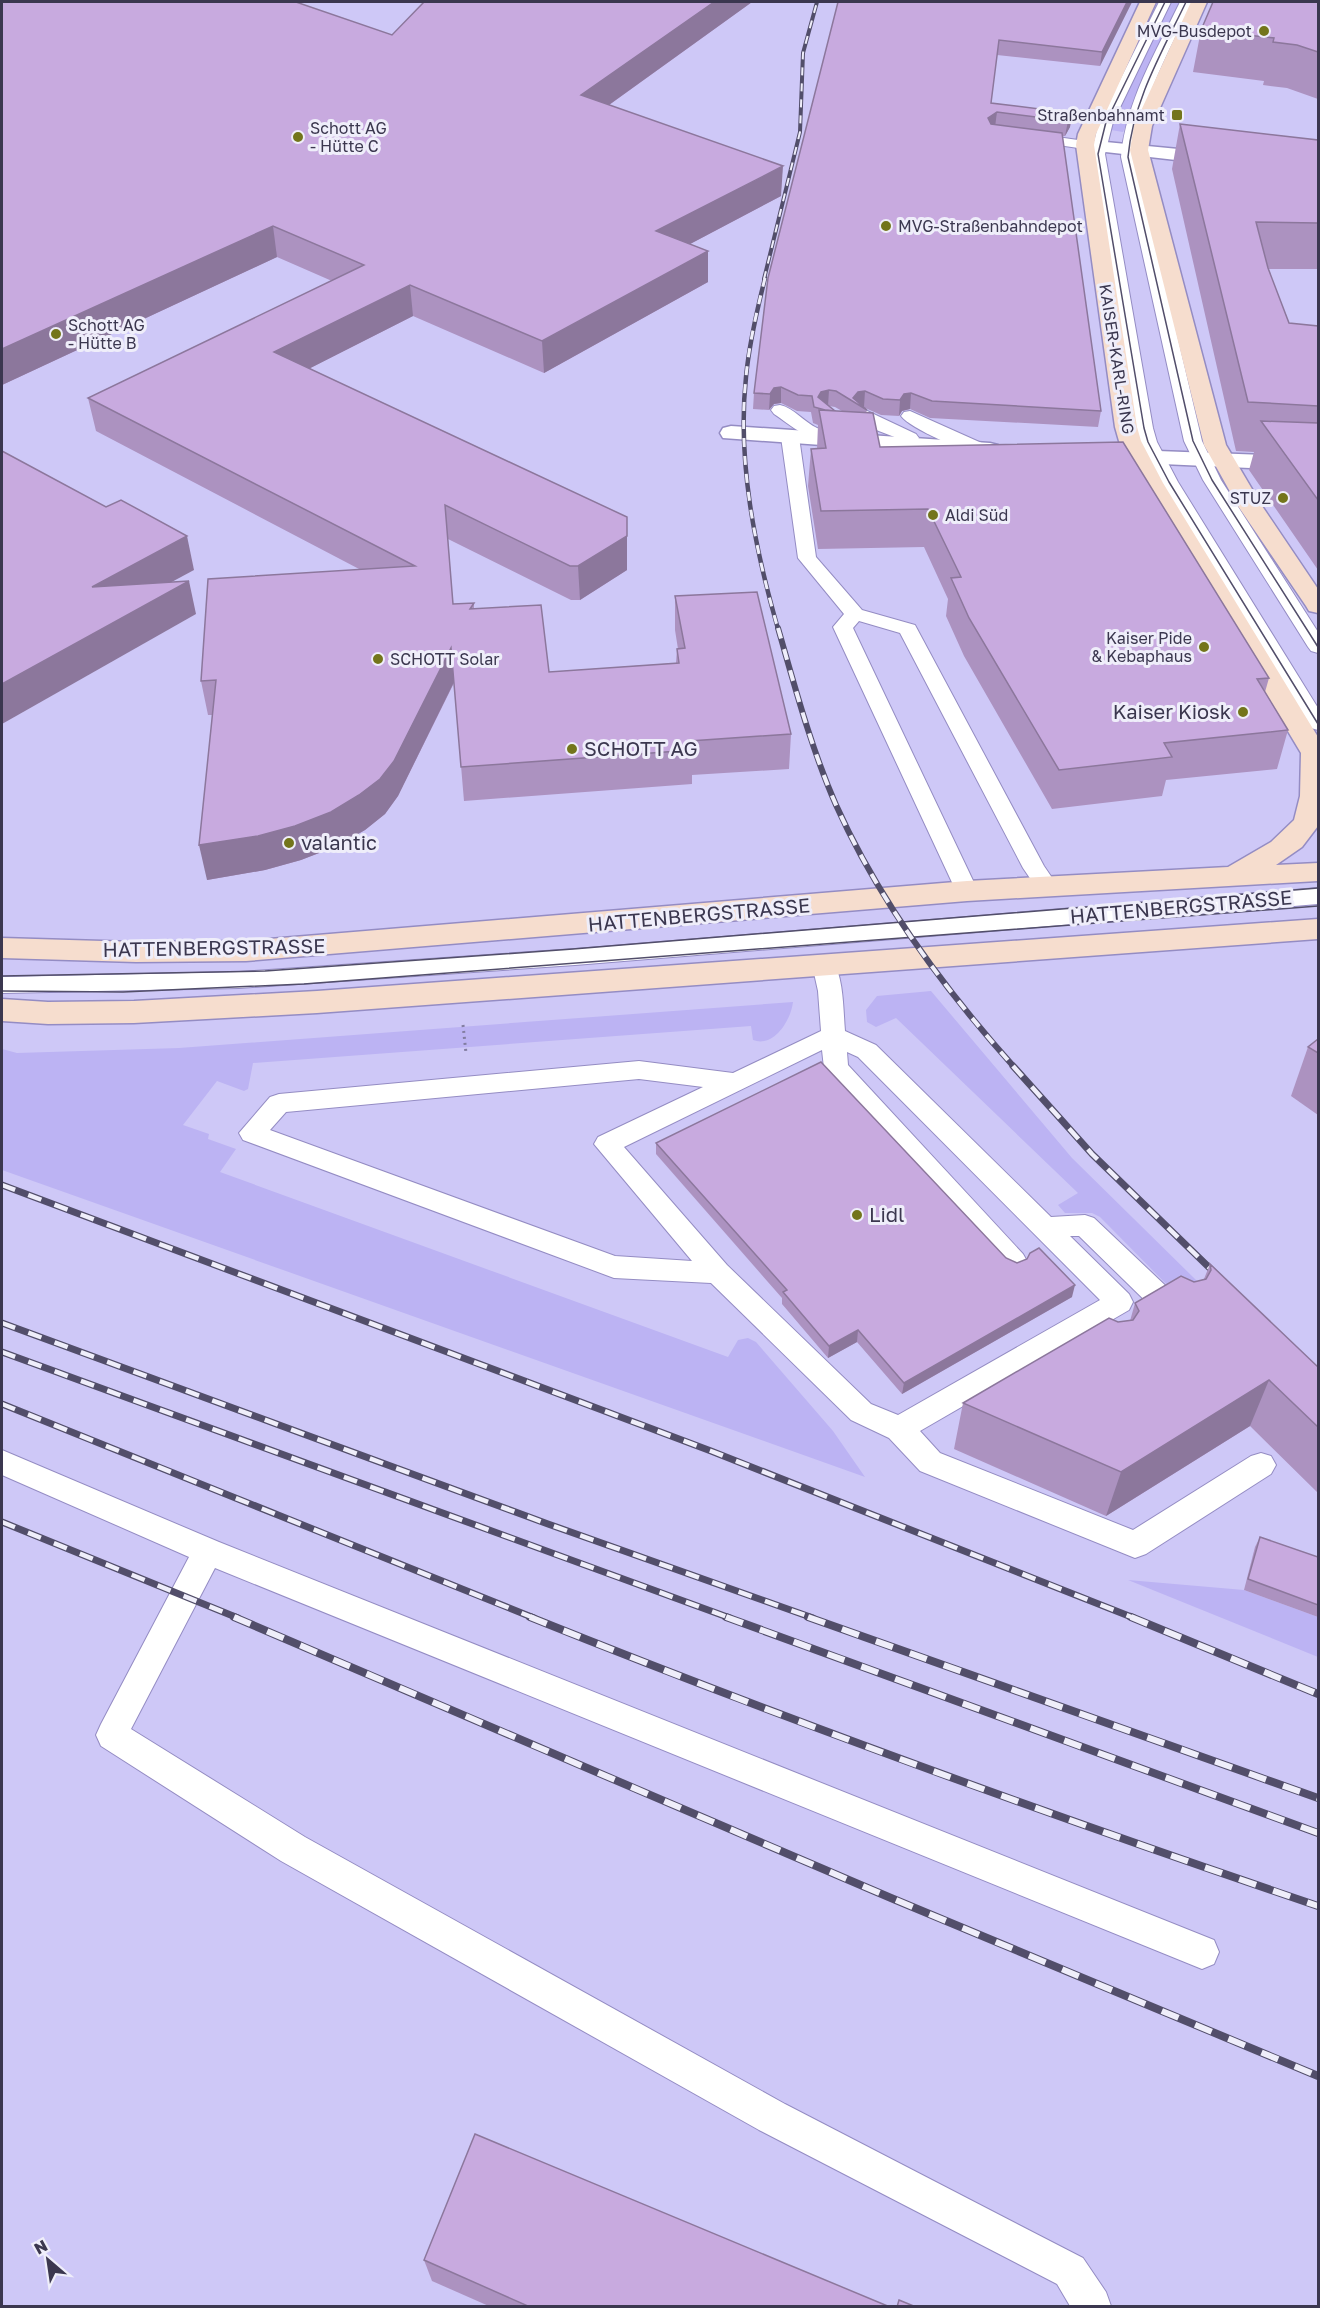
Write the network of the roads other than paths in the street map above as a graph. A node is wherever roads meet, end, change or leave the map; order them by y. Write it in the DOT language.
graph roads {
  1 [pos="1148,2"];
  2 [pos="1165,2"];
  3 [pos="1186,2"];
  4 [pos="1199,2"];
  5 [pos="1019,136"];
  6 [pos="1092,146"];
  7 [pos="1134,149"];
  8 [pos="1234,161"];
  9 [pos="780,410"];
  10 [pos="863,414"];
  11 [pos="882,415"];
  12 [pos="910,417"];
  13 [pos="837,430"];
  14 [pos="731,434"];
  15 [pos="790,437"];
  16 [pos="917,441"];
  17 [pos="980,449"];
  18 [pos="1011,452"];
  19 [pos="1082,455"];
  20 [pos="1146,456"];
  21 [pos="1212,459"];
  22 [pos="1318,464"];
  23 [pos="1318,606"];
  24 [pos="855,614"];
  25 [pos="1318,647"];
  26 [pos="1318,724"];
  27 [pos="1317,756"];
  28 [pos="1318,872"];
  29 [pos="1234,877"];
  30 [pos="1048,888"];
  31 [pos="966,891"];
  32 [pos="1318,896"];
  33 [pos="1318,929"];
  34 [pos="2,948"];
  35 [pos="824,964"];
  36 [pos="2,985"];
  37 [pos="2,1010"];
  38 [pos="833,1035"];
  39 [pos="736,1082"];
  40 [pos="1044,1228"];
  41 [pos="1014,1261"];
  42 [pos="718,1274"];
  43 [pos="1179,1316"];
  44 [pos="899,1429"];
  45 [pos="2,1462"];
  46 [pos="1261,1465"];
  47 [pos="208,1551"];
  48 [pos="1202,1952"];
  49 [pos="1092,2307"];
  1 -- 6 [label="street, KAISER-KARL-RING"];
  2 -- 6 [label="lane, KAISER-KARL-RING"];
  3 -- 7 [label="lane"];
  4 -- 7 [label="street"];
  5 -- 6 [label="lane"];
  6 -- 7 [label="street"];
  6 -- 20 [label="street, KAISER-KARL-RING"];
  7 -- 8 [label="street"];
  7 -- 21 [label="street"];
  9 -- 13 [label="lane"];
  10 -- 16 [label="lane"];
  11 -- 16 [label="lane"];
  12 -- 17 [label="lane"];
  13 -- 15 [label="street"];
  13 -- 16 [label="street"];
  14 -- 15 [label="street"];
  15 -- 24 [label="lane"];
  16 -- 17 [label="street"];
  17 -- 18 [label="street"];
  19 -- 20 [label="street"];
  20 -- 21 [label="street"];
  20 -- 26 [label="lane, KAISER-KARL-RING"];
  20 -- 27 [label="street, KAISER-KARL-RING"];
  21 -- 22 [label="street"];
  21 -- 23 [label="street"];
  21 -- 25 [label="lane"];
  24 -- 30 [label="lane"];
  24 -- 31 [label="lane"];
  27 -- 29 [label="street, HATTENBERGSTRASSE"];
  28 -- 29 [label="street"];
  29 -- 30 [label="street, HATTENBERGSTRASSE"];
  30 -- 31 [label="street, HATTENBERGSTRASSE"];
  31 -- 34 [label="street, HATTENBERGSTRASSE"];
  32 -- 36 [label="lane, HATTENBERGSTRASSE"];
  33 -- 35 [label="street, HATTENBERGSTRASSE"];
  35 -- 37 [label="street, HATTENBERGSTRASSE"];
  35 -- 38 [label="lane"];
  38 -- 39 [label="lane"];
  38 -- 40 [label="lane"];
  38 -- 41 [label="lane"];
  39 -- 42 [label="lane"];
  39 -- 42 [label="lane"];
  40 -- 43 [label="lane"];
  40 -- 44 [label="lane"];
  42 -- 44 [label="lane"];
  44 -- 46 [label="lane"];
  45 -- 47 [label="lane"];
  47 -- 48 [label="lane"];
  47 -- 49 [label="lane"];
}
